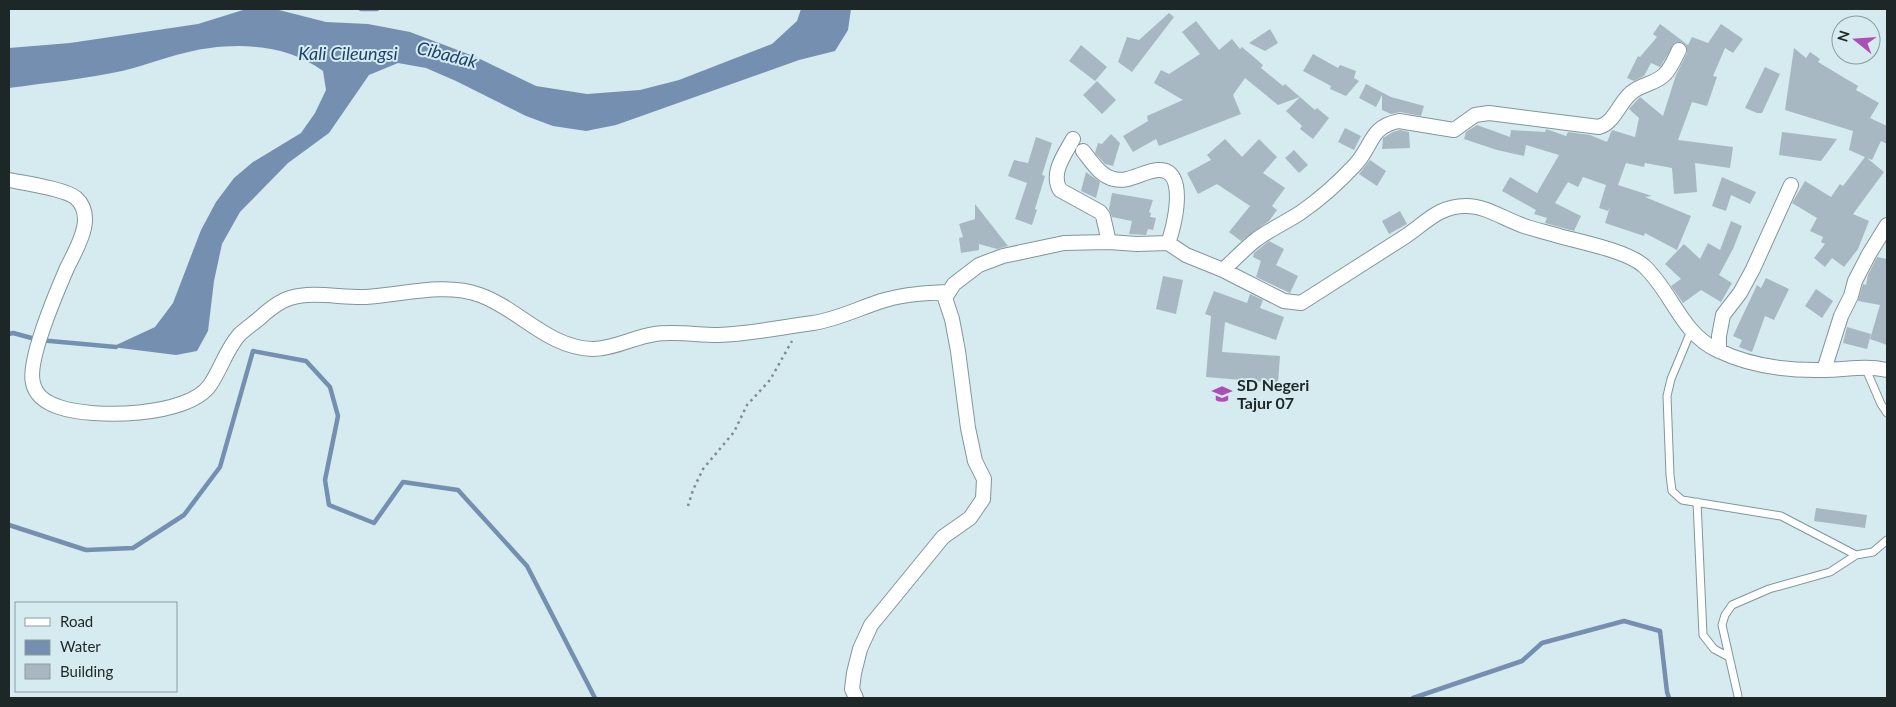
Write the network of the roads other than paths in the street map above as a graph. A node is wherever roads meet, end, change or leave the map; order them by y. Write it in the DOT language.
graph roads {
  1 [pos="1678,50"];
  2 [pos="1074,138"];
  3 [pos="1083,151"];
  4 [pos="9,180"];
  5 [pos="1791,185"];
  6 [pos="1887,225"];
  7 [pos="1109,242"];
  8 [pos="1168,243"];
  9 [pos="1223,270"];
  10 [pos="948,292"];
  11 [pos="1691,331"];
  12 [pos="1719,351"];
  13 [pos="1865,366"];
  14 [pos="1824,370"];
  15 [pos="1887,370"];
  16 [pos="1887,413"];
  17 [pos="1696,502"];
  18 [pos="1887,540"];
  19 [pos="1856,555"];
  20 [pos="1729,656"];
  21 [pos="1738,696"];
  22 [pos="856,698"];
  1 -- 9 [label="street"];
  2 -- 7 [label="street"];
  3 -- 8 [label="street"];
  4 -- 10 [label="street"];
  5 -- 12 [label="street"];
  6 -- 14 [label="street"];
  7 -- 8 [label="street"];
  7 -- 10 [label="street"];
  8 -- 9 [label="street"];
  9 -- 11 [label="street"];
  10 -- 22 [label="street"];
  11 -- 12 [label="street"];
  11 -- 17 [label="lane"];
  12 -- 14 [label="street"];
  13 -- 14 [label="street"];
  13 -- 15 [label="street"];
  13 -- 16 [label="lane"];
  17 -- 19 [label="lane"];
  17 -- 20 [label="lane"];
  18 -- 19 [label="lane"];
  19 -- 20 [label="lane"];
  20 -- 21 [label="lane"];
}
